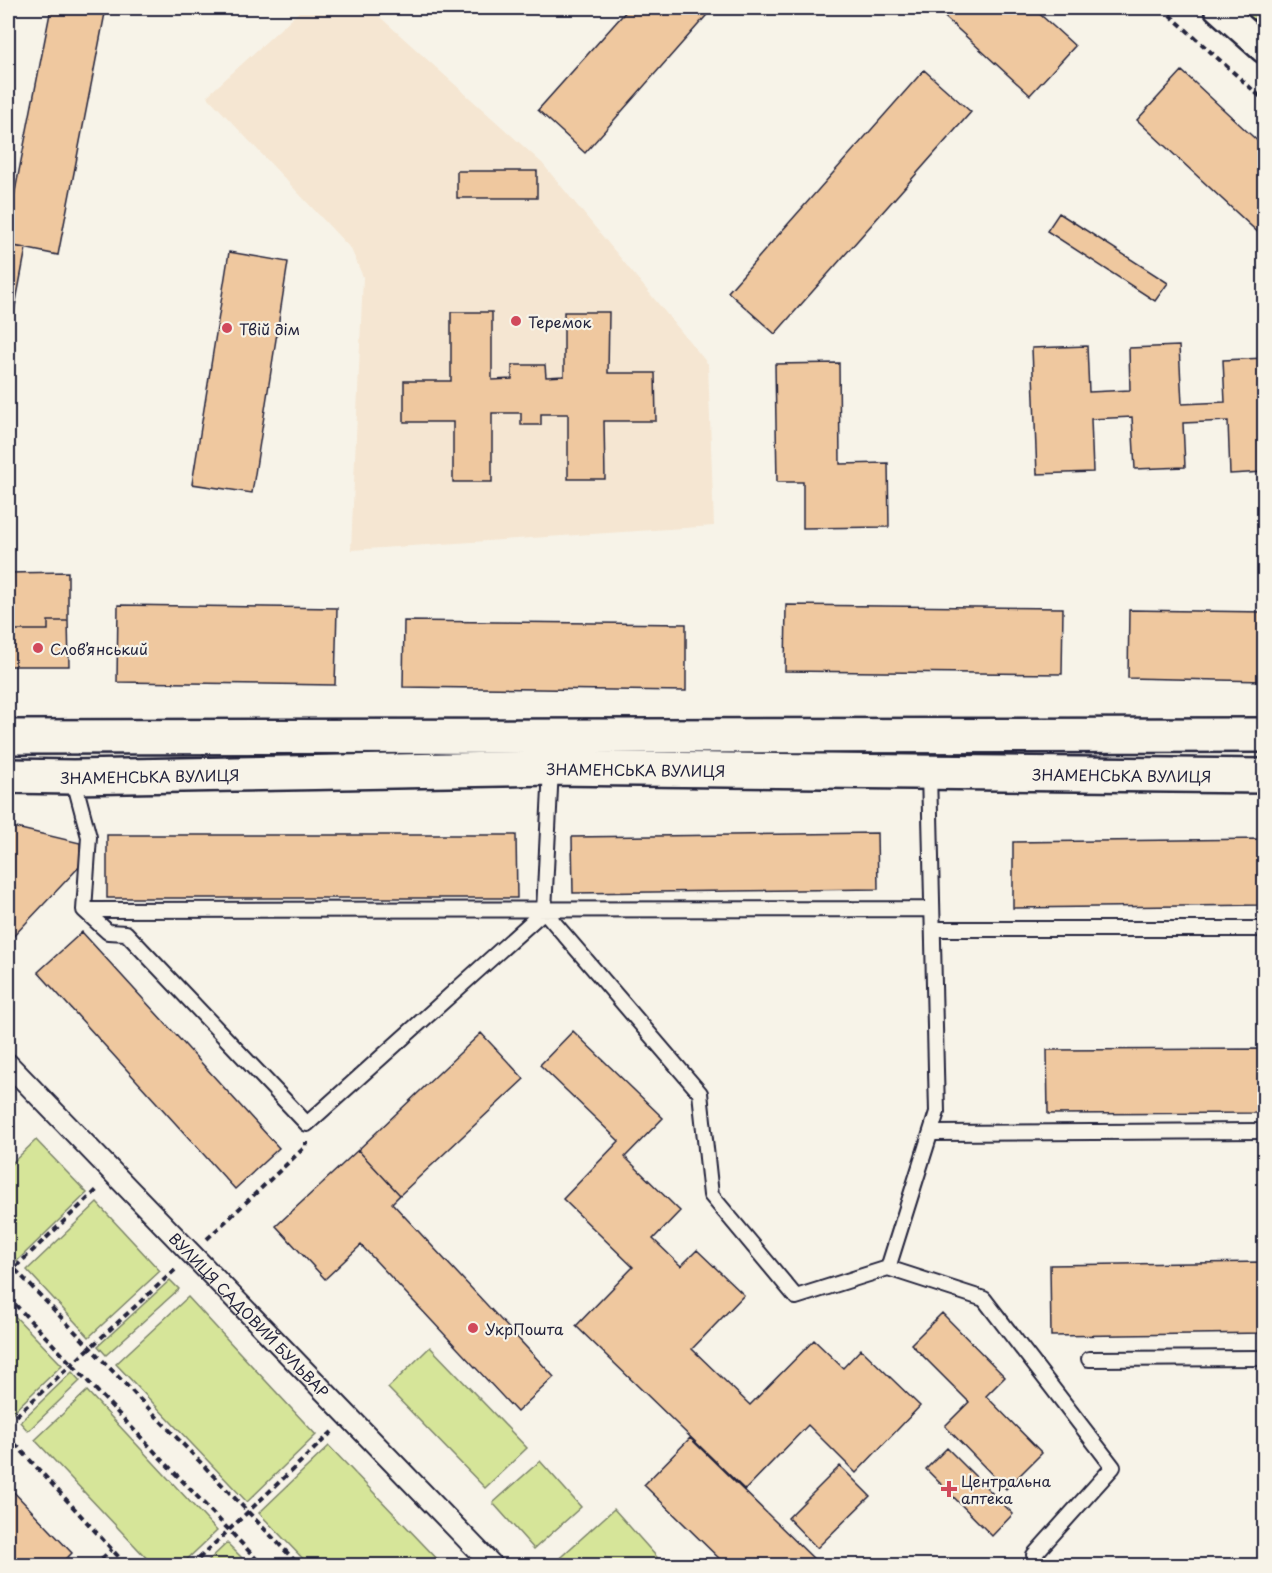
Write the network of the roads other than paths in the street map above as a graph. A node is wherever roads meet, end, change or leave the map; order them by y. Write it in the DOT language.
graph roads {
  1 [pos="1218,8"];
  2 [pos="1264,49"];
  3 [pos="1264,735"];
  4 [pos="8,737"];
  5 [pos="551,768"];
  6 [pos="929,772"];
  7 [pos="8,776"];
  8 [pos="1264,776"];
  9 [pos="73,777"];
  10 [pos="932,909"];
  11 [pos="84,910"];
  12 [pos="544,911"];
  13 [pos="933,929"];
  14 [pos="1264,929"];
  15 [pos="8,1064"];
  16 [pos="1264,1131"];
  17 [pos="931,1133"];
  18 [pos="888,1268"];
  19 [pos="1264,1358"];
  20 [pos="1089,1359"];
  21 [pos="493,1566"];
  22 [pos="1043,1566"];
  1 -- 2 [label="street"];
  3 -- 4 [label="main road, ЗНАМЕНСЬКА ВУЛИЦЯ"];
  5 -- 6 [label="main road, ЗНАМЕНСЬКА ВУЛИЦЯ"];
  5 -- 9 [label="main road, ЗНАМЕНСЬКА ВУЛИЦЯ"];
  5 -- 12 [label="lane"];
  6 -- 8 [label="main road, ЗНАМЕНСЬКА ВУЛИЦЯ"];
  6 -- 10 [label="lane"];
  7 -- 9 [label="main road, ЗНАМЕНСЬКА ВУЛИЦЯ"];
  9 -- 11 [label="lane"];
  10 -- 12 [label="lane"];
  10 -- 13 [label="lane"];
  11 -- 12 [label="lane"];
  11 -- 12 [label="lane"];
  12 -- 18 [label="lane"];
  13 -- 14 [label="lane"];
  13 -- 17 [label="lane"];
  15 -- 21 [label="street, ВУЛИЦЯ САДОВИЙ БУЛЬВАР"];
  16 -- 17 [label="lane"];
  17 -- 18 [label="lane"];
  18 -- 22 [label="lane"];
  19 -- 20 [label="lane"];
}
